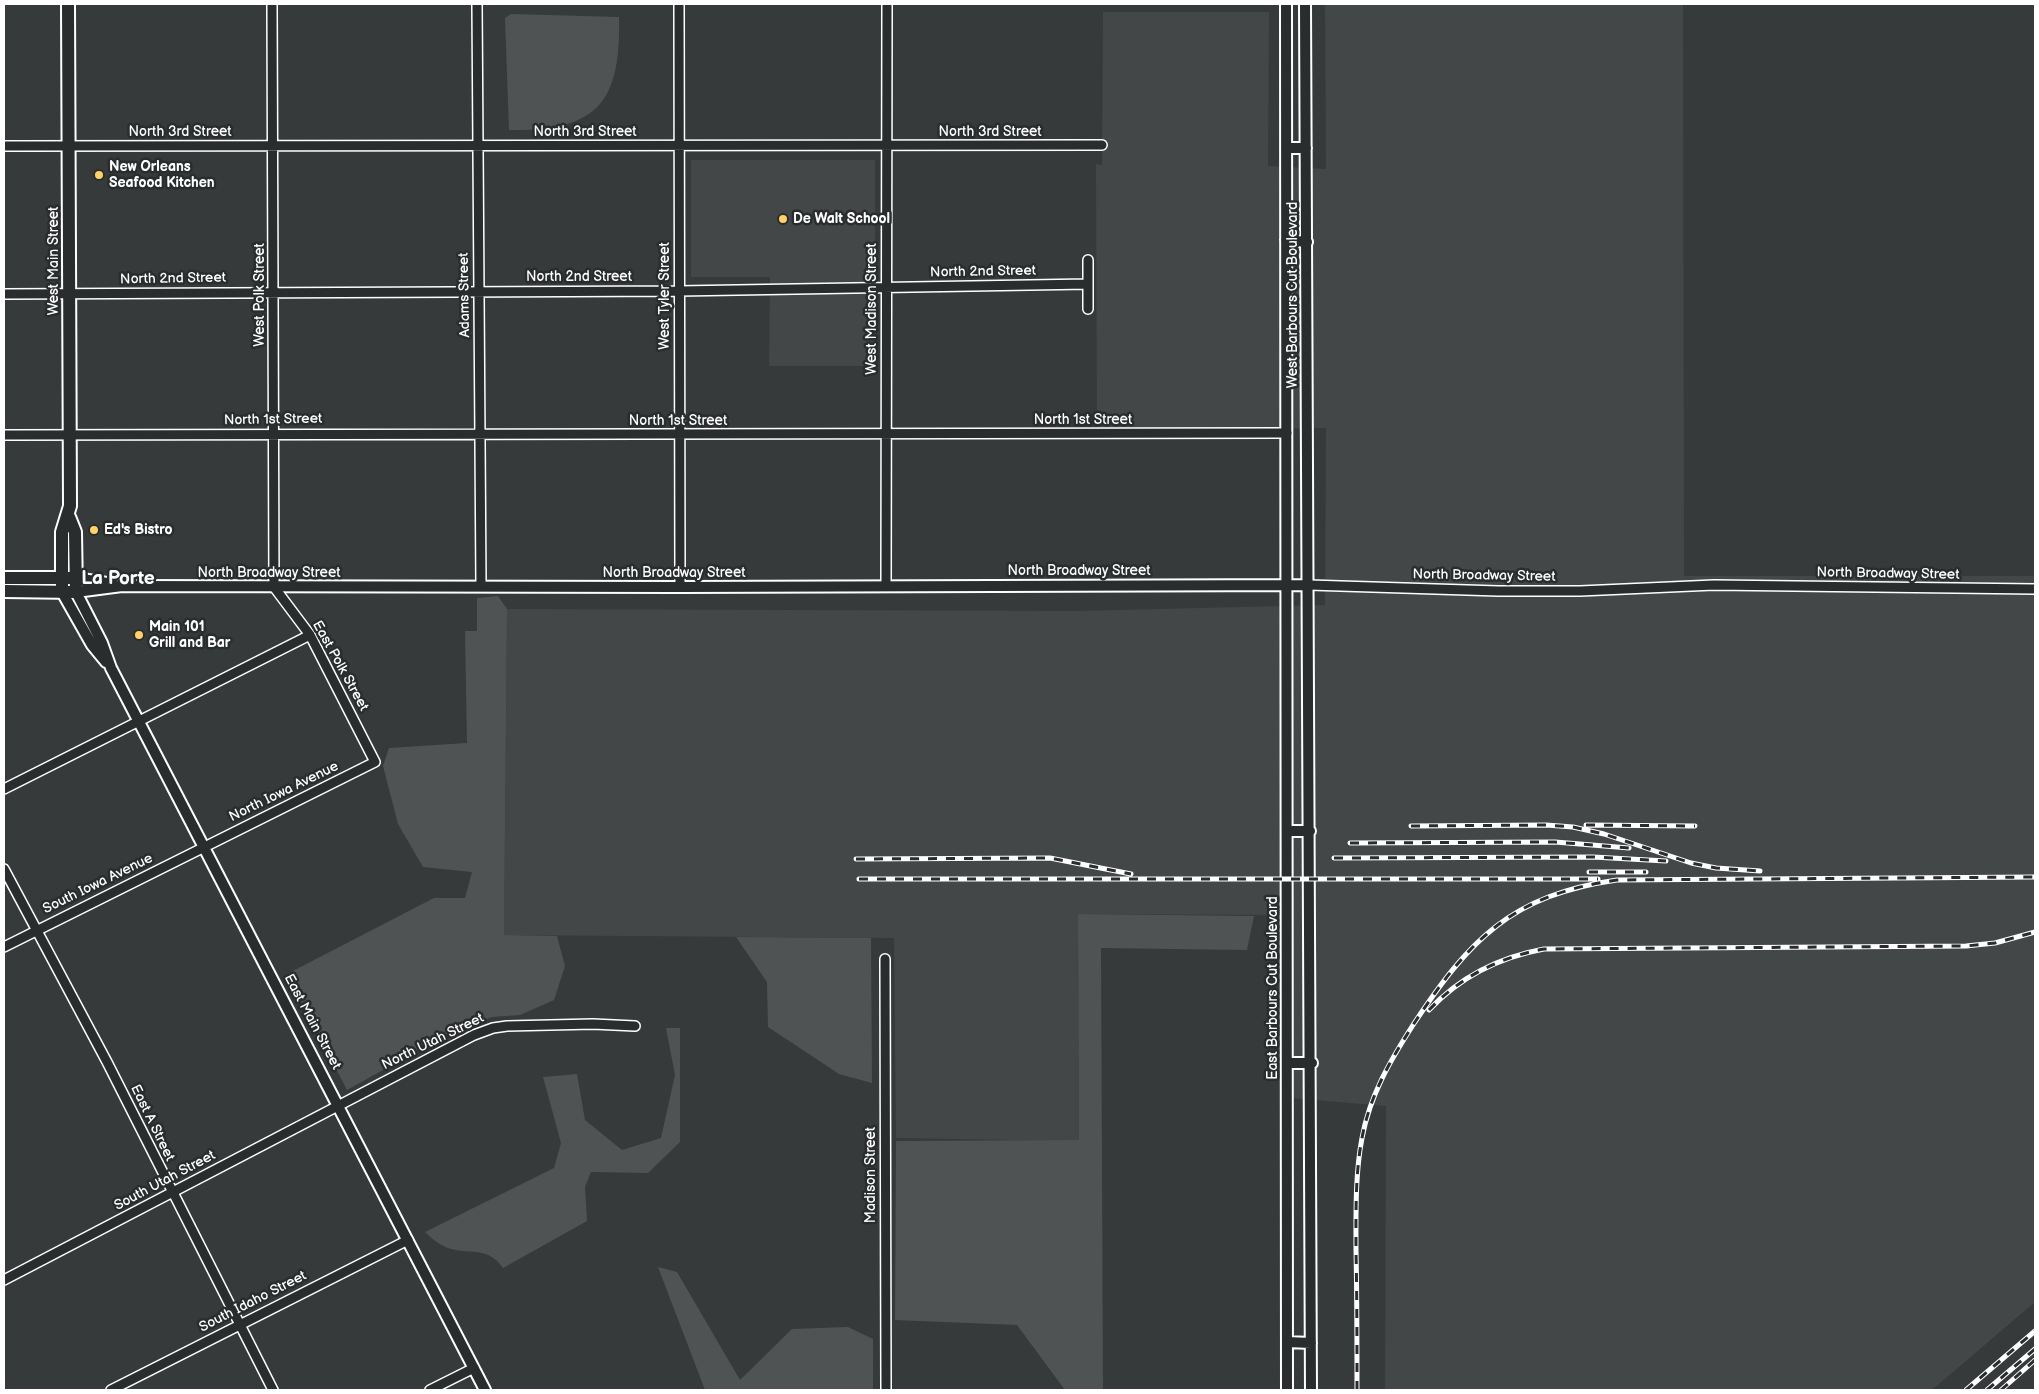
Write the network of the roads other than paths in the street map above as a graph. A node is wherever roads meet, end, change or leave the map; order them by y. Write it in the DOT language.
graph roads {
  1 [pos="68,4"];
  2 [pos="272,4"];
  3 [pos="477,4"];
  4 [pos="679,4"];
  5 [pos="887,4"];
  6 [pos="1286,4"];
  7 [pos="1305,4"];
  8 [pos="1102,145"];
  9 [pos="4,146"];
  10 [pos="69,146"];
  11 [pos="273,146"];
  12 [pos="477,146"];
  13 [pos="679,146"];
  14 [pos="886,146"];
  15 [pos="1286,148"];
  16 [pos="1306,148"];
  17 [pos="1286,240"];
  18 [pos="1307,242"];
  19 [pos="1088,260"];
  20 [pos="1088,284"];
  21 [pos="886,288"];
  22 [pos="479,290"];
  23 [pos="679,291"];
  24 [pos="273,292"];
  25 [pos="4,294"];
  26 [pos="69,295"];
  27 [pos="1088,308"];
  28 [pos="274,434"];
  29 [pos="480,434"];
  30 [pos="886,434"];
  31 [pos="1288,434"];
  32 [pos="4,435"];
  33 [pos="70,435"];
  34 [pos="679,435"];
  35 [pos="69,517"];
  36 [pos="4,578"];
  37 [pos="62,578"];
  38 [pos="76,578"];
  39 [pos="886,585"];
  40 [pos="1287,585"];
  41 [pos="1309,585"];
  42 [pos="122,586"];
  43 [pos="481,586"];
  44 [pos="274,587"];
  45 [pos="680,588"];
  46 [pos="2035,589"];
  47 [pos="4,591"];
  48 [pos="62,592"];
  49 [pos="76,592"];
  50 [pos="310,635"];
  51 [pos="111,668"];
  52 [pos="140,721"];
  53 [pos="375,762"];
  54 [pos="4,788"];
  55 [pos="1287,831"];
  56 [pos="1310,831"];
  57 [pos="204,846"];
  58 [pos="4,869"];
  59 [pos="35,930"];
  60 [pos="4,947"];
  61 [pos="885,959"];
  62 [pos="635,1026"];
  63 [pos="1287,1063"];
  64 [pos="1312,1063"];
  65 [pos="339,1104"];
  66 [pos="172,1193"];
  67 [pos="408,1240"];
  68 [pos="4,1280"];
  69 [pos="240,1324"];
  70 [pos="1287,1342"];
  71 [pos="1311,1343"];
  72 [pos="474,1368"];
  73 [pos="111,1390"];
  74 [pos="273,1390"];
  75 [pos="430,1390"];
  76 [pos="485,1390"];
  77 [pos="886,1390"];
  78 [pos="1287,1390"];
  79 [pos="1311,1390"];
  1 -- 10 [label="main road, West Main Street"];
  2 -- 11 [label="street, West Polk Street"];
  3 -- 12 [label="street, Adams Street"];
  4 -- 13 [label="street, West Tyler Street"];
  5 -- 14 [label="street, West Madison Street"];
  6 -- 15 [label="street, West Barbours Cut Boulevard"];
  7 -- 16 [label="street, West Barbours Cut Boulevard"];
  8 -- 14 [label="street, North 3rd Street"];
  9 -- 10 [label="street, North 3rd Street"];
  10 -- 11 [label="street, North 3rd Street"];
  10 -- 26 [label="main road, West Main Street"];
  11 -- 12 [label="street, North 3rd Street"];
  11 -- 24 [label="street, West Polk Street"];
  12 -- 13 [label="street, North 3rd Street"];
  12 -- 22 [label="street, Adams Street"];
  13 -- 14 [label="street, North 3rd Street"];
  13 -- 23 [label="street, West Tyler Street"];
  14 -- 21 [label="street, West Madison Street"];
  15 -- 16 [label="street"];
  15 -- 17 [label="street, West Barbours Cut Boulevard"];
  16 -- 18 [label="street, West Barbours Cut Boulevard"];
  17 -- 18 [label="street"];
  17 -- 31 [label="street, West Barbours Cut Boulevard"];
  18 -- 41 [label="street, West Barbours Cut Boulevard"];
  19 -- 20 [label="street"];
  20 -- 21 [label="street, North 2nd Street"];
  20 -- 27 [label="street"];
  21 -- 23 [label="street, North 2nd Street"];
  21 -- 30 [label="street, West Madison Street"];
  22 -- 23 [label="street, North 2nd Street"];
  22 -- 24 [label="street, North 2nd Street"];
  22 -- 29 [label="street, Adams Street"];
  23 -- 34 [label="street, West Tyler Street"];
  24 -- 26 [label="street, North 2nd Street"];
  24 -- 28 [label="street, West Polk Street"];
  25 -- 26 [label="street, North 2nd Street"];
  26 -- 33 [label="main road, West Main Street"];
  28 -- 29 [label="street, North 1st Street"];
  28 -- 33 [label="street, North 1st Street"];
  28 -- 44 [label="street, West Polk Street"];
  29 -- 34 [label="street, North 1st Street"];
  29 -- 43 [label="street, Adams Street"];
  30 -- 31 [label="street, North 1st Street"];
  30 -- 34 [label="street, North 1st Street"];
  30 -- 39 [label="street, West Madison Street"];
  31 -- 40 [label="street, West Barbours Cut Boulevard"];
  32 -- 33 [label="street, North 1st Street"];
  33 -- 35 [label="main road, West Main Street"];
  34 -- 45 [label="street, West Tyler Street"];
  35 -- 37 [label="main road, West Main Street"];
  35 -- 38 [label="main road, West Main Street"];
  36 -- 37 [label="main road"];
  37 -- 38 [label="main road"];
  37 -- 48 [label="main road, West Main Street"];
  38 -- 42 [label="street, North Broadway Street"];
  38 -- 49 [label="main road, West Main Street"];
  39 -- 40 [label="street, North Broadway Street"];
  39 -- 45 [label="street, North Broadway Street"];
  40 -- 41 [label="street, North Broadway Street"];
  40 -- 55 [label="street, East Barbours Cut Boulevard"];
  41 -- 46 [label="street, North Broadway Street"];
  41 -- 56 [label="street"];
  42 -- 44 [label="street, North Broadway Street"];
  42 -- 49 [label="street, North Broadway Street"];
  43 -- 44 [label="street, North Broadway Street"];
  43 -- 45 [label="street, North Broadway Street"];
  44 -- 50 [label="street, East Polk Street"];
  47 -- 48 [label="main road"];
  48 -- 49 [label="main road"];
  48 -- 51 [label="street, East Main Street"];
  49 -- 51 [label="street, East Main Street"];
  50 -- 52 [label="street"];
  50 -- 53 [label="street, East Polk Street"];
  51 -- 52 [label="street, East Main Street"];
  52 -- 54 [label="street"];
  52 -- 57 [label="street, East Main Street"];
  53 -- 57 [label="street, North Iowa Avenue"];
  55 -- 56 [label="street"];
  55 -- 63 [label="street, East Barbours Cut Boulevard"];
  56 -- 64 [label="street"];
  57 -- 59 [label="street, South Iowa Avenue"];
  57 -- 65 [label="street, East Main Street"];
  58 -- 59 [label="street, East A Street"];
  59 -- 60 [label="street, South Iowa Avenue"];
  59 -- 66 [label="street, East A Street"];
  61 -- 77 [label="street, Madison Street"];
  62 -- 65 [label="street, North Utah Street"];
  63 -- 64 [label="street"];
  63 -- 70 [label="street, East Barbours Cut Boulevard"];
  64 -- 71 [label="street"];
  65 -- 66 [label="street, South Utah Street"];
  65 -- 67 [label="street, East Main Street"];
  66 -- 68 [label="street, South Utah Street"];
  66 -- 69 [label="street, East A Street"];
  67 -- 69 [label="street, South Idaho Street"];
  67 -- 72 [label="street, East Main Street"];
  69 -- 73 [label="street, South Idaho Street"];
  69 -- 74 [label="street, East A Street"];
  70 -- 71 [label="street"];
  70 -- 78 [label="street, East Barbours Cut Boulevard"];
  71 -- 79 [label="street"];
  72 -- 75 [label="street"];
  72 -- 76 [label="street, East Main Street"];
}
